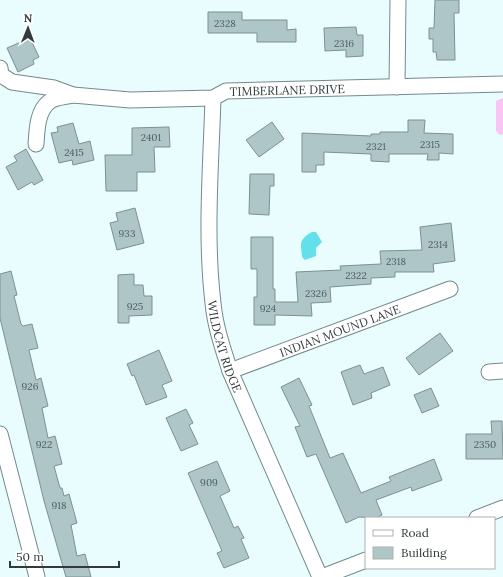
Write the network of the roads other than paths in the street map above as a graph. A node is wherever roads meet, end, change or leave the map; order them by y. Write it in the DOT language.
graph roads {
  1 [pos="398,0"];
  2 [pos="0,68"];
  3 [pos="503,84"];
  4 [pos="397,87"];
  5 [pos="73,95"];
  6 [pos="212,98"];
  7 [pos="36,144"];
  8 [pos="450,289"];
  9 [pos="230,371"];
  10 [pos="0,434"];
  11 [pos="503,508"];
  12 [pos="480,517"];
  13 [pos="365,560"];
  14 [pos="37,577"];
  15 [pos="321,577"];
  1 -- 4 [label="street"];
  2 -- 5 [label="street"];
  3 -- 4 [label="street, TIMBERLANE DRIVE"];
  4 -- 6 [label="street, TIMBERLANE DRIVE"];
  5 -- 6 [label="street, TIMBERLANE DRIVE"];
  5 -- 7 [label="street"];
  6 -- 9 [label="street, WILDCAT RIDGE"];
  8 -- 9 [label="street, INDIAN MOUND LANE"];
  9 -- 15 [label="street, WILDCAT RIDGE"];
  10 -- 14 [label="street"];
  11 -- 12 [label="street"];
  13 -- 15 [label="street"];
}
